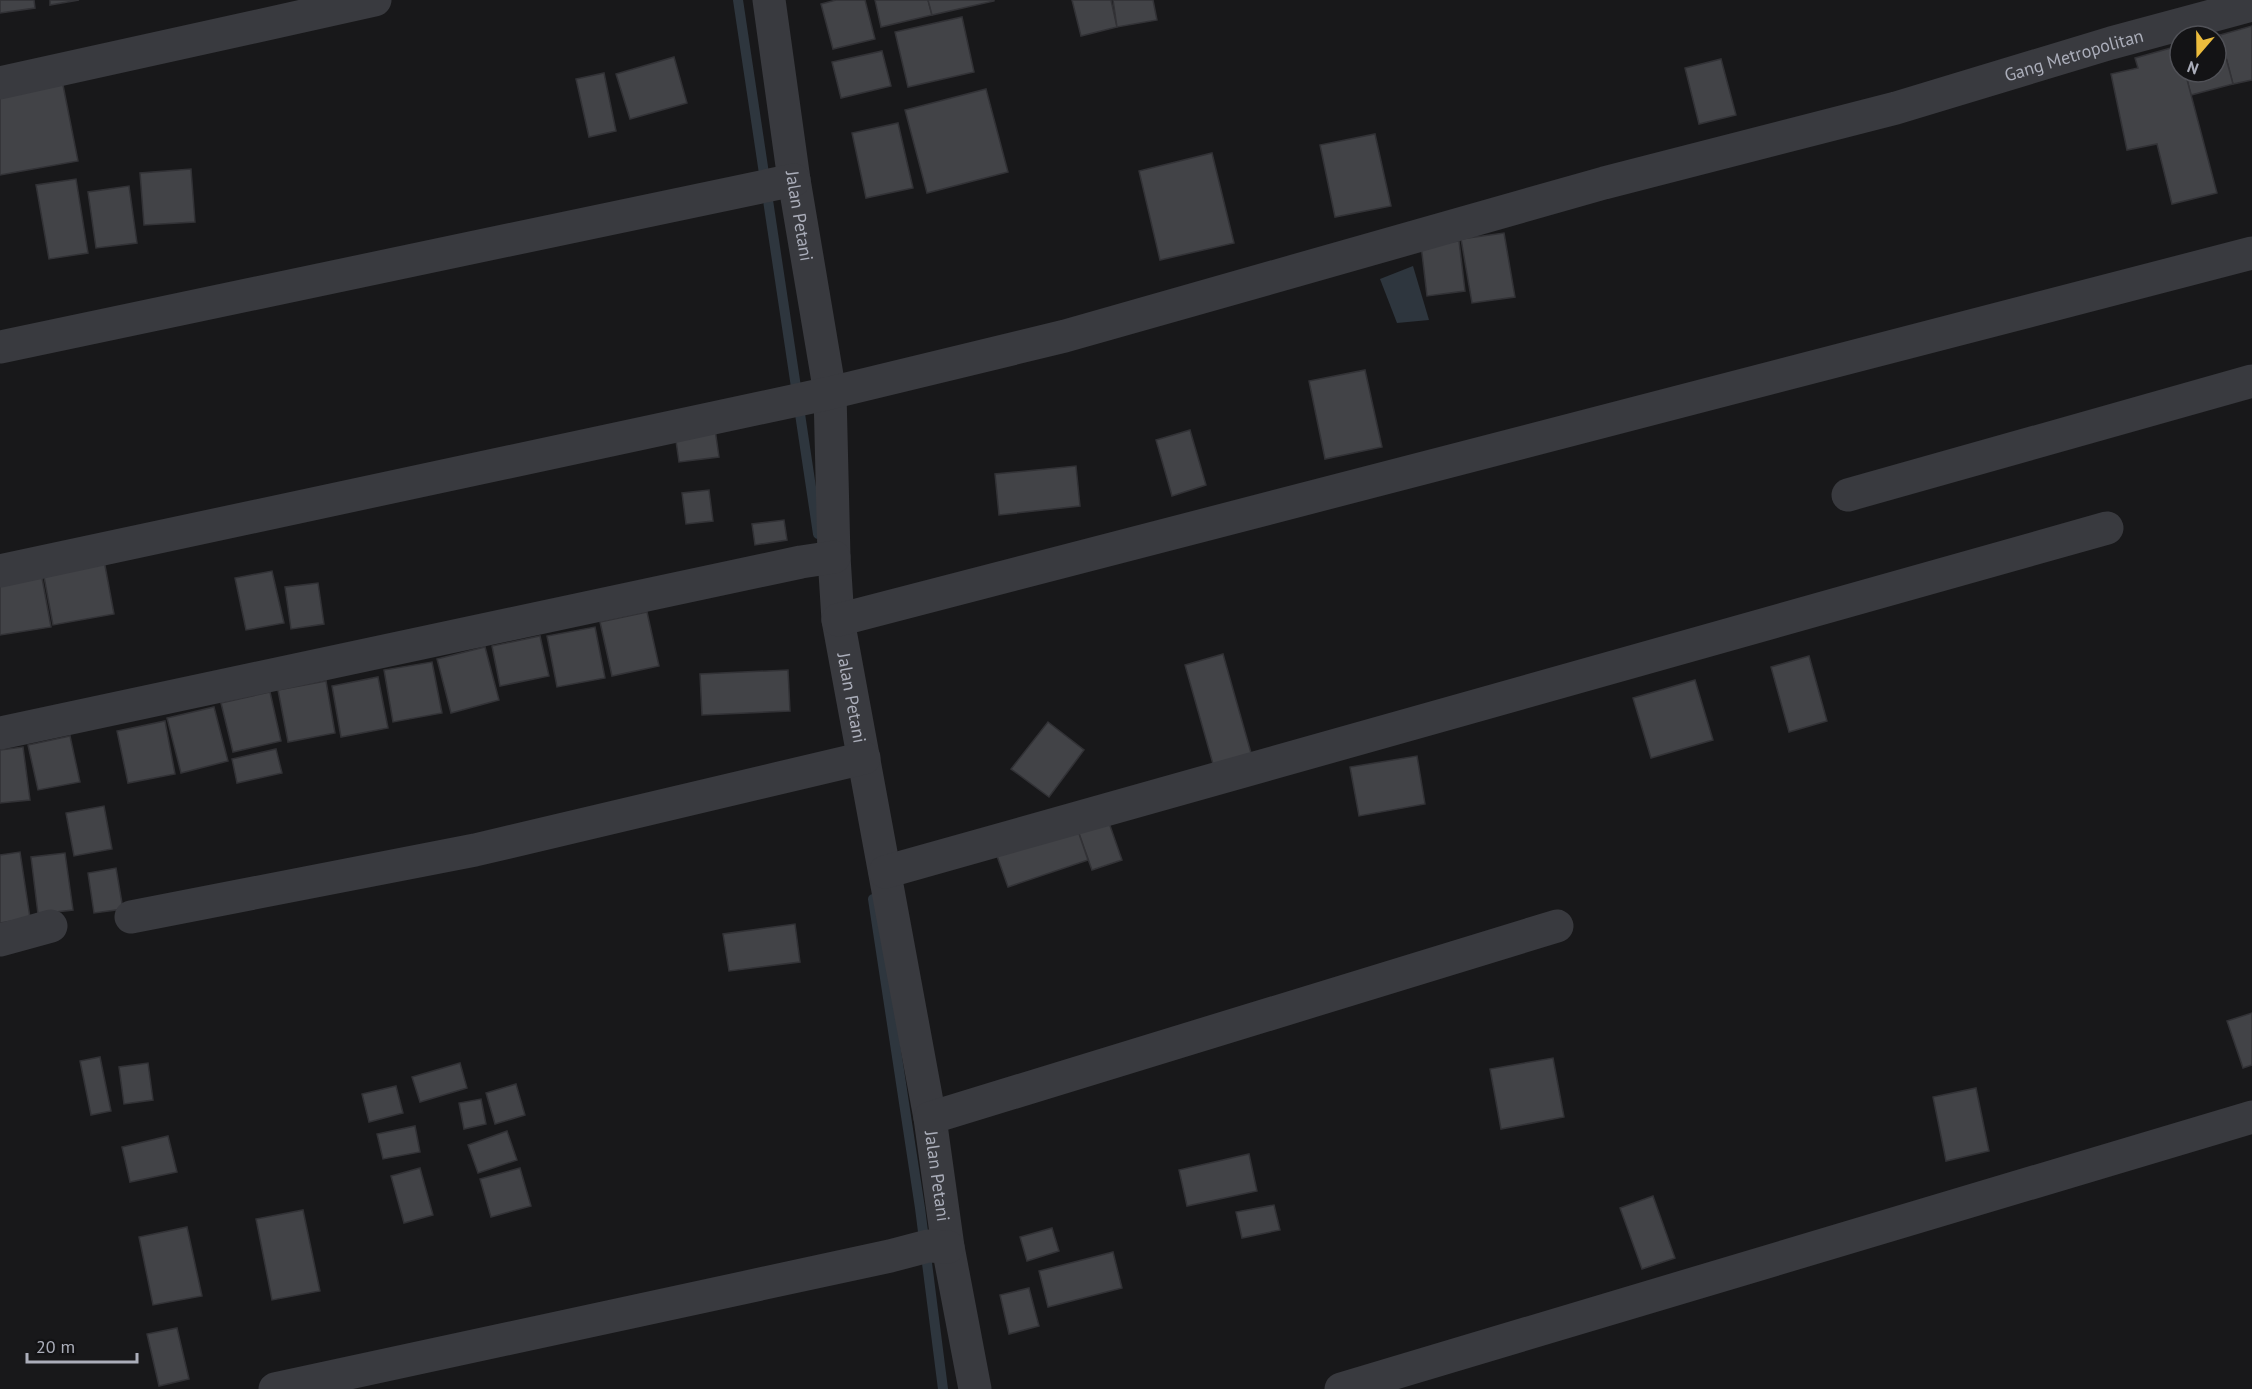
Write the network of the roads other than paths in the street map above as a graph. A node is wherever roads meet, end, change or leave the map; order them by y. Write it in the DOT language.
graph roads {
  1 [pos="375,0"];
  2 [pos="769,0"];
  3 [pos="2252,5"];
  4 [pos="0,83"];
  5 [pos="786,182"];
  6 [pos="2252,253"];
  7 [pos="0,347"];
  8 [pos="2252,381"];
  9 [pos="830,393"];
  10 [pos="1848,495"];
  11 [pos="2107,528"];
  12 [pos="834,557"];
  13 [pos="0,572"];
  14 [pos="838,620"];
  15 [pos="0,733"];
  16 [pos="864,758"];
  17 [pos="885,872"];
  18 [pos="131,917"];
  19 [pos="51,926"];
  20 [pos="1557,926"];
  21 [pos="0,940"];
  22 [pos="2252,1117"];
  23 [pos="930,1118"];
  24 [pos="938,1246"];
  25 [pos="274,1389"];
  26 [pos="975,1389"];
  27 [pos="1341,1389"];
  1 -- 4 [label="street"];
  2 -- 5 [label="street, Jalan Petani"];
  3 -- 9 [label="street, Gang Metropolitan"];
  5 -- 7 [label="street"];
  5 -- 9 [label="street, Jalan Petani"];
  6 -- 14 [label="street"];
  8 -- 10 [label="street"];
  9 -- 12 [label="street, Jalan Petani"];
  9 -- 13 [label="street, Gang Metropolitan"];
  11 -- 17 [label="street"];
  12 -- 14 [label="street, Jalan Petani"];
  12 -- 15 [label="street"];
  14 -- 16 [label="street, Jalan Petani"];
  16 -- 17 [label="street, Jalan Petani"];
  16 -- 18 [label="street"];
  17 -- 23 [label="street, Jalan Petani"];
  19 -- 21 [label="street"];
  20 -- 23 [label="street"];
  22 -- 27 [label="street"];
  23 -- 24 [label="street, Jalan Petani"];
  24 -- 25 [label="street"];
  24 -- 26 [label="street, Jalan Petani"];
}
